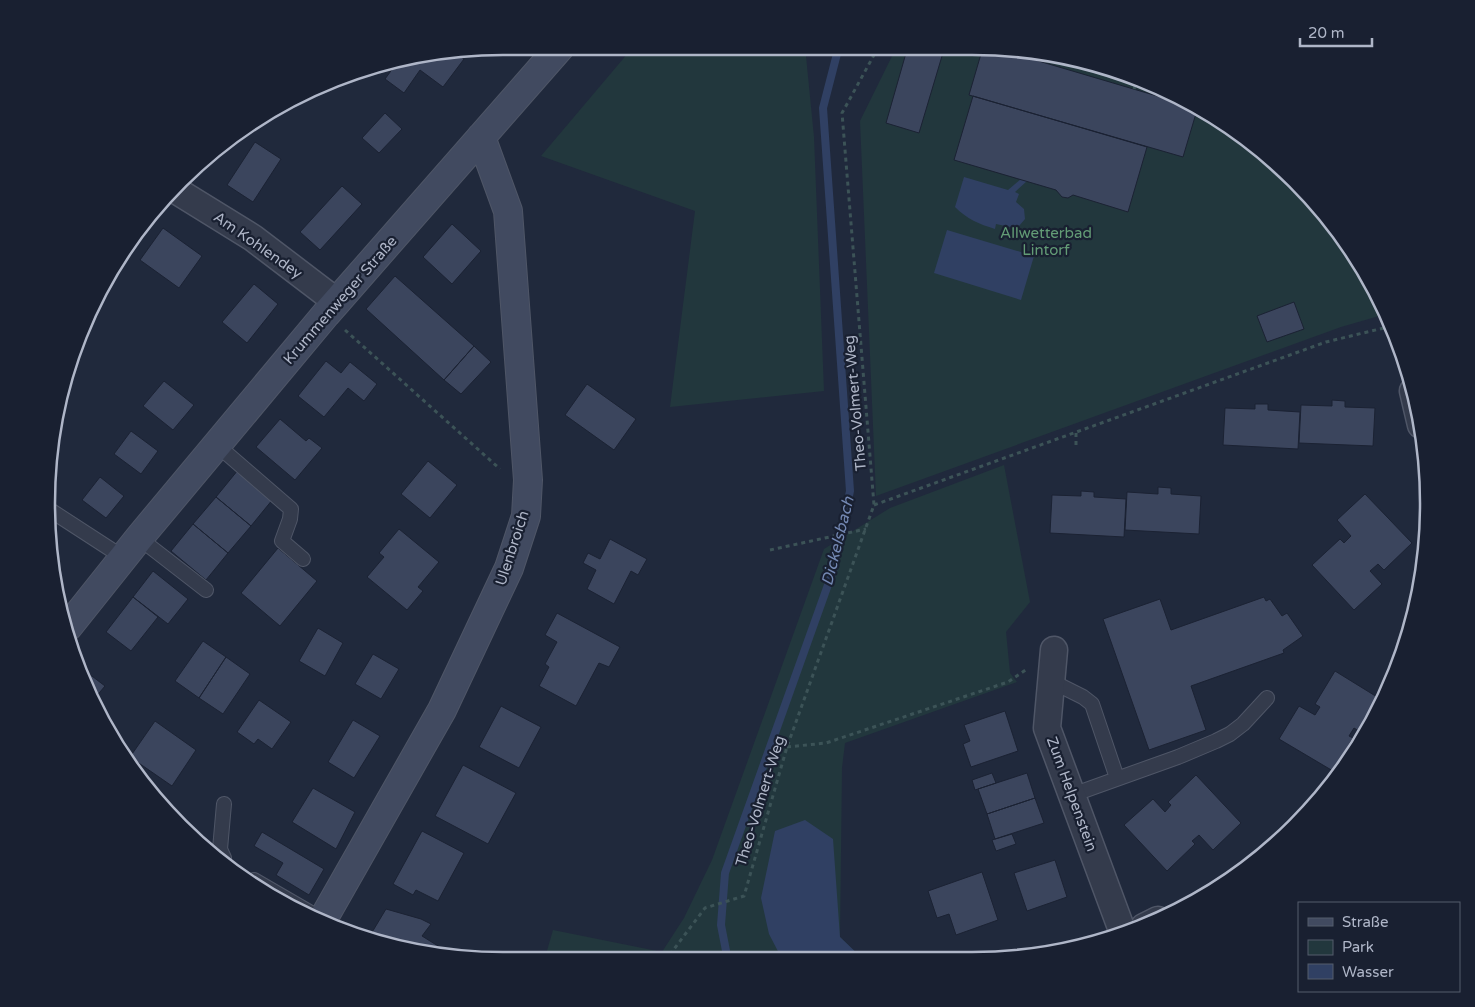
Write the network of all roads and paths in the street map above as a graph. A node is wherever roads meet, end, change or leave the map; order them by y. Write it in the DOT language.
graph roads {
  1 [pos="553,55"];
  2 [pos="874,55"];
  3 [pos="1135,86"];
  4 [pos="1134,89"];
  5 [pos="481,137"];
  6 [pos="180,193"];
  7 [pos="331,308"];
  8 [pos="1384,328"];
  9 [pos="1076,432"];
  10 [pos="217,445"];
  11 [pos="1076,445"];
  12 [pos="528,480"];
  13 [pos="874,505"];
  14 [pos="55,512"];
  15 [pos="866,529"];
  16 [pos="132,548"];
  17 [pos="770,550"];
  18 [pos="303,559"];
  19 [pos="206,590"];
  20 [pos="71,623"];
  21 [pos="1054,650"];
  22 [pos="1051,681"];
  23 [pos="1267,698"];
  24 [pos="787,747"];
  25 [pos="1117,778"];
  26 [pos="1072,795"];
  27 [pos="224,804"];
  28 [pos="221,852"];
  29 [pos="326,915"];
  30 [pos="1121,926"];
  31 [pos="672,952"];
  1 -- 5 [label="main road, Krummenweger Straße"];
  2 -- 13 [label="path, Theo-Volmert-Weg"];
  3 -- 4 [label="path"];
  5 -- 7 [label="main road, Krummenweger Straße"];
  5 -- 12 [label="main road, Ulenbroich"];
  6 -- 7 [label="street, Am Kohlendey"];
  7 -- 10 [label="main road, Krummenweger Straße"];
  7 -- 12 [label="path"];
  8 -- 9 [label="path"];
  9 -- 11 [label="path"];
  9 -- 13 [label="path"];
  10 -- 16 [label="main road, Krummenweger Straße"];
  10 -- 18 [label="lane"];
  12 -- 29 [label="main road, Ulenbroich"];
  13 -- 15 [label="path, Theo-Volmert-Weg"];
  14 -- 16 [label="lane"];
  15 -- 17 [label="path"];
  15 -- 24 [label="path, Theo-Volmert-Weg"];
  16 -- 19 [label="lane"];
  16 -- 20 [label="main road, Krummenweger Straße"];
  21 -- 22 [label="street, Zum Helpenstein"];
  21 -- 24 [label="path"];
  22 -- 25 [label="lane"];
  22 -- 26 [label="street, Zum Helpenstein"];
  23 -- 25 [label="lane"];
  24 -- 31 [label="path, Theo-Volmert-Weg"];
  25 -- 26 [label="lane"];
  26 -- 30 [label="street, Zum Helpenstein"];
  27 -- 28 [label="lane"];
}
